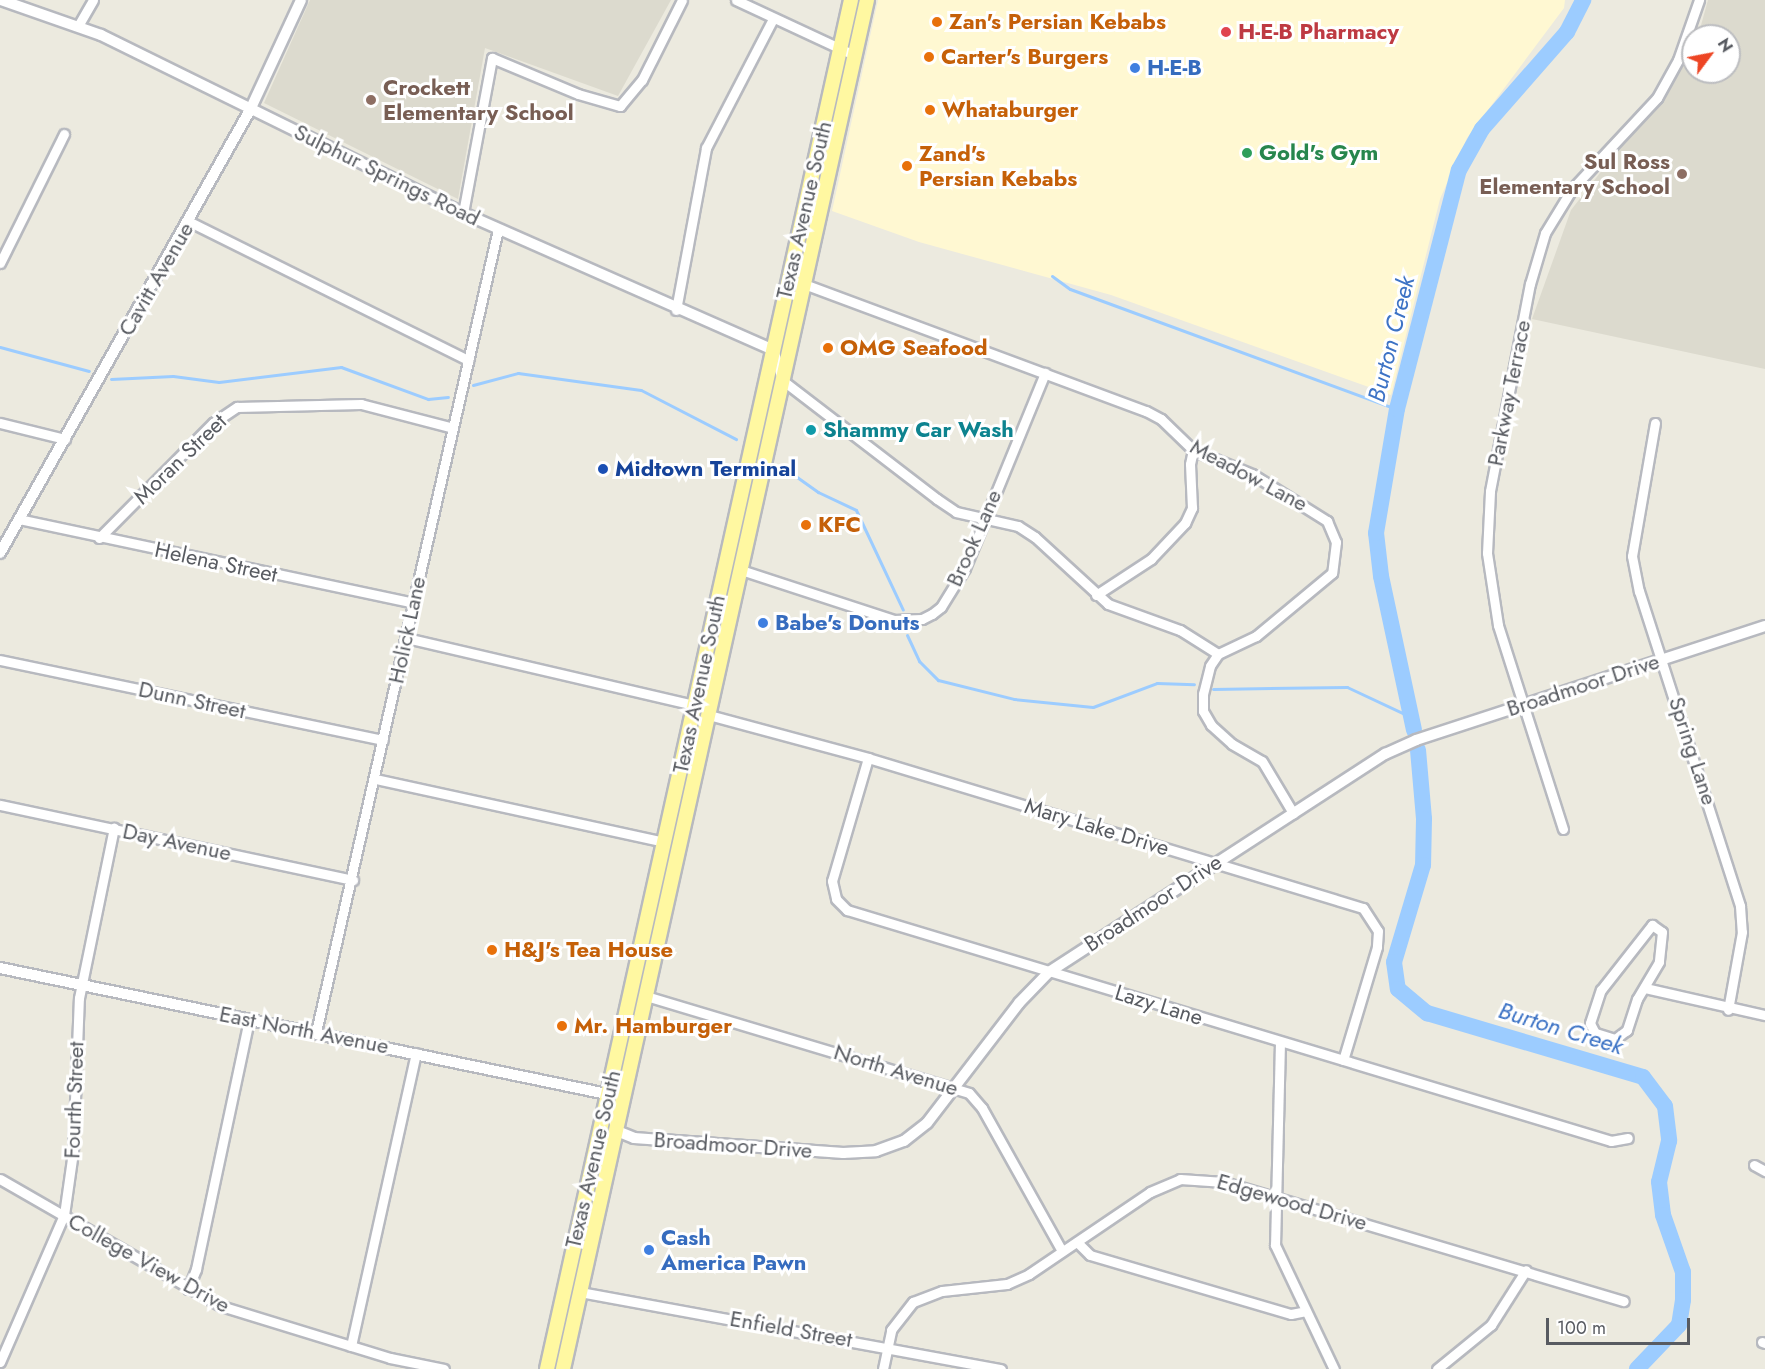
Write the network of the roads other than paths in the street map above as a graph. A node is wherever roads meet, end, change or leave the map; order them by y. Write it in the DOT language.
graph roads {
  1 [pos="1,0"];
  2 [pos="93,0"];
  3 [pos="301,0"];
  4 [pos="682,0"];
  5 [pos="736,0"];
  6 [pos="851,0"];
  7 [pos="867,0"];
  8 [pos="1699,0"];
  9 [pos="773,19"];
  10 [pos="78,26"];
  11 [pos="840,49"];
  12 [pos="856,57"];
  13 [pos="250,110"];
  14 [pos="64,134"];
  15 [pos="463,213"];
  16 [pos="189,221"];
  17 [pos="498,228"];
  18 [pos="0,263"];
  19 [pos="804,284"];
  20 [pos="676,310"];
  21 [pos="773,350"];
  22 [pos="468,360"];
  23 [pos="1045,373"];
  24 [pos="782,380"];
  25 [pos="0,423"];
  26 [pos="1655,423"];
  27 [pos="450,427"];
  28 [pos="65,439"];
  29 [pos="1193,450"];
  30 [pos="19,519"];
  31 [pos="982,520"];
  32 [pos="99,538"];
  33 [pos="2,546"];
  34 [pos="741,570"];
  35 [pos="1096,595"];
  36 [pos="414,603"];
  37 [pos="1765,626"];
  38 [pos="406,638"];
  39 [pos="1218,654"];
  40 [pos="1664,658"];
  41 [pos="0,660"];
  42 [pos="694,705"];
  43 [pos="1522,705"];
  44 [pos="709,715"];
  45 [pos="383,740"];
  46 [pos="868,758"];
  47 [pos="376,779"];
  48 [pos="0,805"];
  49 [pos="1293,813"];
  50 [pos="684,823"];
  51 [pos="114,828"];
  52 [pos="1563,829"];
  53 [pos="664,842"];
  54 [pos="1216,862"];
  55 [pos="353,880"];
  56 [pos="0,968"];
  57 [pos="1049,972"];
  58 [pos="81,985"];
  59 [pos="1645,988"];
  60 [pos="646,996"];
  61 [pos="1728,1010"];
  62 [pos="1765,1015"];
  63 [pos="249,1019"];
  64 [pos="316,1032"];
  65 [pos="1280,1042"];
  66 [pos="416,1053"];
  67 [pos="1343,1060"];
  68 [pos="957,1088"];
  69 [pos="608,1094"];
  70 [pos="617,1131"];
  71 [pos="1628,1138"];
  72 [pos="1754,1165"];
  73 [pos="1765,1171"];
  74 [pos="0,1179"];
  75 [pos="1276,1196"];
  76 [pos="64,1215"];
  77 [pos="1077,1242"];
  78 [pos="1062,1251"];
  79 [pos="1526,1270"];
  80 [pos="188,1289"];
  81 [pos="580,1292"];
  82 [pos="1624,1301"];
  83 [pos="1306,1311"];
  84 [pos="351,1346"];
  85 [pos="887,1347"];
  86 [pos="0,1362"];
  87 [pos="439,1369"];
  88 [pos="547,1369"];
  89 [pos="563,1369"];
  90 [pos="883,1369"];
  91 [pos="1001,1369"];
  92 [pos="1334,1369"];
  93 [pos="1437,1369"];
  1 -- 10 [label="street, Sulphur Springs Road"];
  2 -- 10 [label="street"];
  3 -- 13 [label="street, Cavitt Avenue"];
  4 -- 15 [label="street"];
  5 -- 9 [label="street"];
  6 -- 11 [label="main road, Texas Avenue South"];
  7 -- 12 [label="main road, Texas Avenue South"];
  8 -- 43 [label="street, Parkway Terrace"];
  9 -- 11 [label="street"];
  9 -- 20 [label="street"];
  10 -- 13 [label="street, Sulphur Springs Road"];
  11 -- 12 [label="street"];
  11 -- 21 [label="main road, Texas Avenue South"];
  12 -- 19 [label="main road, Texas Avenue South"];
  13 -- 15 [label="street, Sulphur Springs Road"];
  13 -- 16 [label="street, Cavitt Avenue"];
  14 -- 18 [label="street"];
  15 -- 17 [label="street, Sulphur Springs Road"];
  16 -- 22 [label="street"];
  16 -- 28 [label="street, Cavitt Avenue"];
  17 -- 20 [label="street, Sulphur Springs Road"];
  17 -- 22 [label="street, Holick Lane"];
  19 -- 23 [label="street, Meadow Lane"];
  19 -- 24 [label="main road, Texas Avenue South"];
  20 -- 21 [label="street, Sulphur Springs Road"];
  21 -- 24 [label="street"];
  21 -- 42 [label="main road, Texas Avenue South"];
  22 -- 27 [label="street, Holick Lane"];
  23 -- 29 [label="street, Meadow Lane"];
  23 -- 31 [label="street, Brook Lane"];
  24 -- 31 [label="street"];
  24 -- 34 [label="main road, Texas Avenue South"];
  25 -- 28 [label="street"];
  26 -- 40 [label="street, Spring Lane"];
  27 -- 32 [label="street, Moran Street"];
  27 -- 36 [label="street, Holick Lane"];
  28 -- 30 [label="street, Cavitt Avenue"];
  29 -- 35 [label="street"];
  29 -- 39 [label="street, Meadow Lane"];
  30 -- 32 [label="street, Helena Street"];
  30 -- 33 [label="street, Cavitt Avenue"];
  31 -- 34 [label="street, Brook Lane"];
  31 -- 35 [label="street"];
  32 -- 36 [label="street, Helena Street"];
  34 -- 44 [label="main road, Texas Avenue South"];
  35 -- 39 [label="street"];
  36 -- 38 [label="street, Holick Lane"];
  37 -- 40 [label="street, Broadmoor Drive"];
  38 -- 42 [label="street"];
  38 -- 45 [label="street, Holick Lane"];
  39 -- 49 [label="street"];
  40 -- 43 [label="street, Broadmoor Drive"];
  40 -- 61 [label="street, Spring Lane"];
  41 -- 45 [label="street, Dunn Street"];
  42 -- 50 [label="main road"];
  42 -- 53 [label="main road, Texas Avenue South"];
  43 -- 49 [label="street, Broadmoor Drive"];
  43 -- 52 [label="street, Parkway Terrace"];
  44 -- 46 [label="street, Mary Lake Drive"];
  44 -- 50 [label="main road, Texas Avenue South"];
  45 -- 47 [label="street, Holick Lane"];
  46 -- 54 [label="street, Mary Lake Drive"];
  46 -- 57 [label="street, Lazy Lane"];
  47 -- 53 [label="street"];
  47 -- 55 [label="street, Holick Lane"];
  48 -- 51 [label="street, Day Avenue"];
  49 -- 54 [label="street, Broadmoor Drive"];
  50 -- 60 [label="main road, Texas Avenue South"];
  51 -- 55 [label="street, Day Avenue"];
  51 -- 58 [label="street, Fourth Street"];
  53 -- 69 [label="main road, Texas Avenue South"];
  54 -- 57 [label="street, Broadmoor Drive"];
  54 -- 67 [label="street, Mary Lake Drive"];
  55 -- 64 [label="street, Holick Lane"];
  56 -- 58 [label="street, East North Avenue"];
  57 -- 65 [label="street, Lazy Lane"];
  57 -- 68 [label="street, Broadmoor Drive"];
  58 -- 63 [label="street, East North Avenue"];
  58 -- 76 [label="street, Fourth Street"];
  59 -- 59 [label="street"];
  59 -- 61 [label="street"];
  60 -- 68 [label="street, North Avenue"];
  60 -- 70 [label="main road, Texas Avenue South"];
  61 -- 62 [label="street"];
  63 -- 64 [label="street, East North Avenue"];
  63 -- 80 [label="street"];
  64 -- 66 [label="street, East North Avenue"];
  65 -- 67 [label="street, Lazy Lane"];
  65 -- 75 [label="street"];
  66 -- 69 [label="street, East North Avenue"];
  66 -- 84 [label="street"];
  67 -- 71 [label="street, Lazy Lane"];
  68 -- 70 [label="street, Broadmoor Drive"];
  68 -- 78 [label="street, North Avenue"];
  69 -- 70 [label="street"];
  69 -- 88 [label="main road, Texas Avenue South"];
  70 -- 81 [label="main road, Texas Avenue South"];
  72 -- 73 [label="street"];
  74 -- 76 [label="street, College View Drive"];
  75 -- 77 [label="street, Edgewood Drive"];
  75 -- 79 [label="street, Edgewood Drive"];
  75 -- 83 [label="street"];
  76 -- 80 [label="street, College View Drive"];
  76 -- 86 [label="street, Fourth Street"];
  77 -- 78 [label="street, Edgewood Drive"];
  77 -- 83 [label="street"];
  78 -- 85 [label="street, Edgewood Drive"];
  79 -- 82 [label="street, Edgewood Drive"];
  79 -- 93 [label="street"];
  80 -- 84 [label="street, College View Drive"];
  81 -- 85 [label="street, Enfield Street"];
  81 -- 89 [label="main road, Texas Avenue South"];
  83 -- 92 [label="street"];
  84 -- 87 [label="street, College View Drive"];
  85 -- 90 [label="street, Edgewood Drive"];
  85 -- 91 [label="street, Enfield Street"];
}
